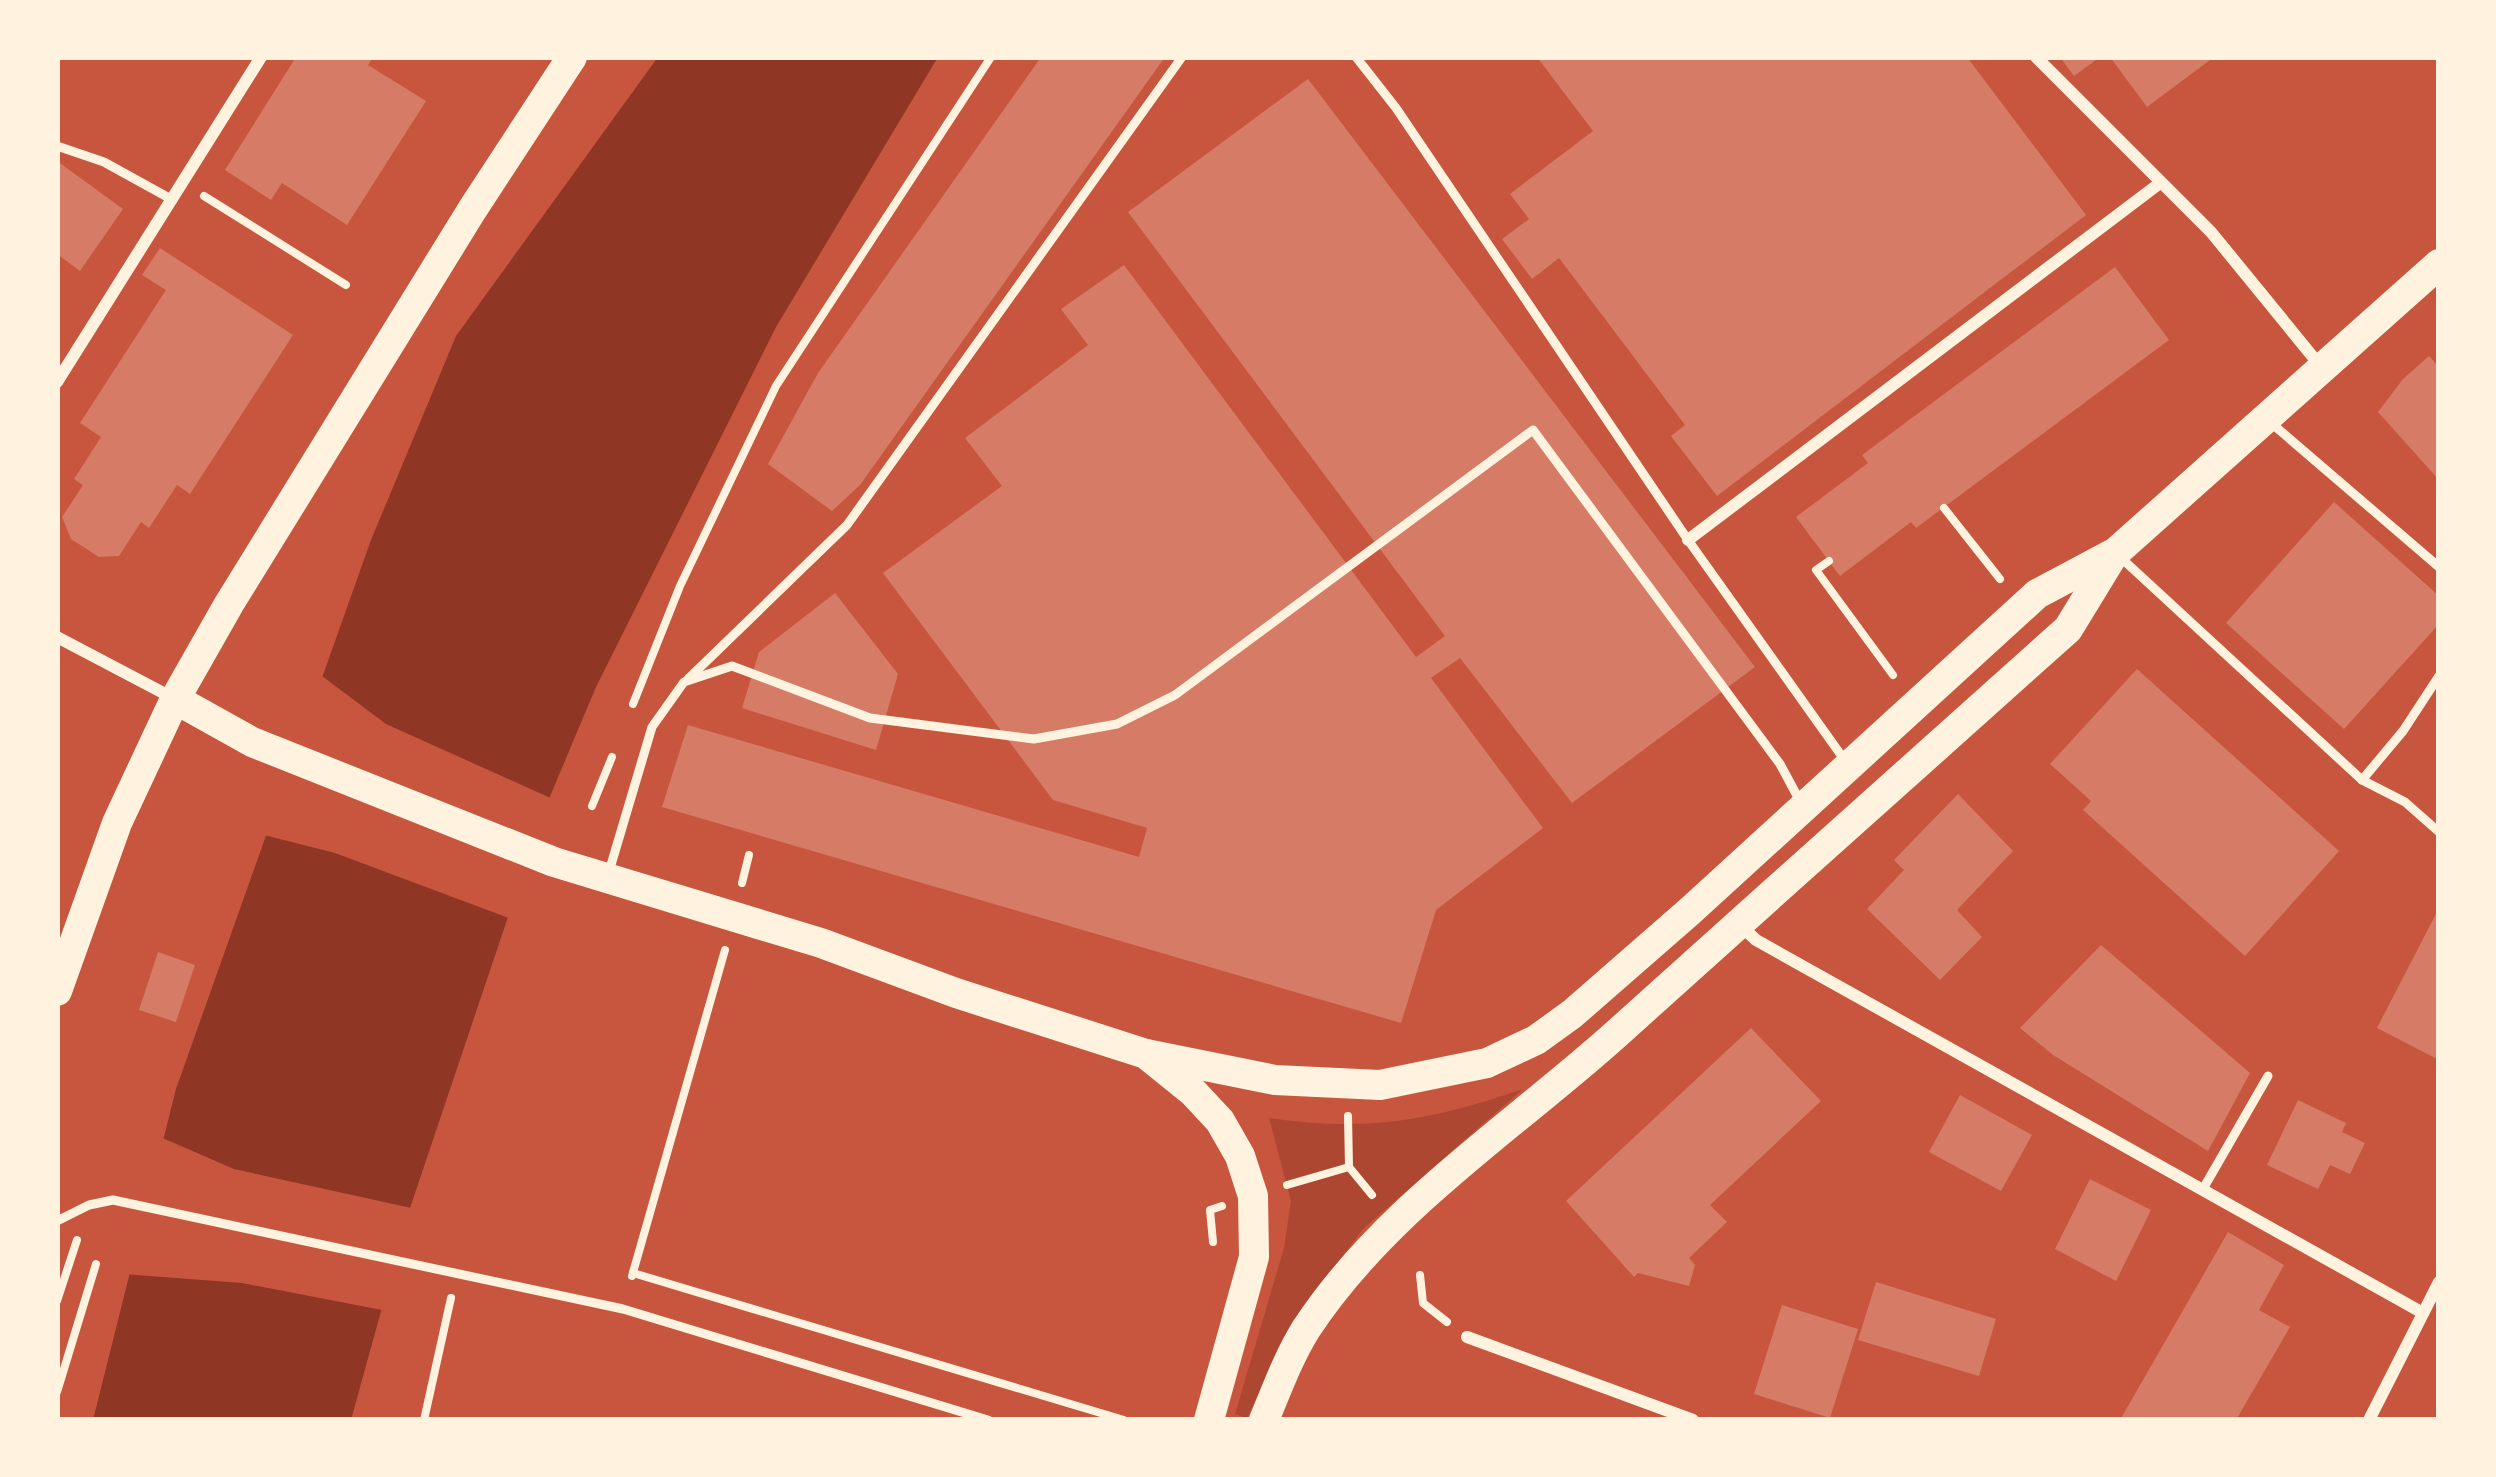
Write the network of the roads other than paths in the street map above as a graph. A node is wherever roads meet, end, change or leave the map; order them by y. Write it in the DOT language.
graph roads {
  1 [pos="261,57"];
  2 [pos="572,57"];
  3 [pos="1182,57"];
  4 [pos="1355,57"];
  5 [pos="2036,57"];
  6 [pos="57,146"];
  7 [pos="2160,183"];
  8 [pos="171,199"];
  9 [pos="2439,264"];
  10 [pos="2322,368"];
  11 [pos="57,382"];
  12 [pos="2266,418"];
  13 [pos="1688,540"];
  14 [pos="2116,552"];
  15 [pos="2439,567"];
  16 [pos="57,637"];
  17 [pos="2439,676"];
  18 [pos="684,682"];
  19 [pos="175,699"];
  20 [pos="1850,768"];
  21 [pos="2362,780"];
  22 [pos="1804,808"];
  23 [pos="2439,832"];
  24 [pos="607,880"];
  25 [pos="1738,924"];
  26 [pos="57,991"];
  27 [pos="1146,1054"];
  28 [pos="2267,1076"];
  29 [pos="2203,1190"];
  30 [pos="57,1221"];
  31 [pos="2439,1282"];
  32 [pos="2423,1313"];
  33 [pos="1467,1337"];
  34 [pos="988,1420"];
  35 [pos="1209,1420"];
  36 [pos="1264,1420"];
  37 [pos="1693,1420"];
  38 [pos="2368,1420"];
  1 -- 8 [label="street"];
  2 -- 19 [label="main road"];
  3 -- 18 [label="lane"];
  4 -- 13 [label="lane"];
  5 -- 7 [label="street"];
  6 -- 8 [label="lane"];
  7 -- 10 [label="street"];
  7 -- 13 [label="street"];
  8 -- 11 [label="street"];
  9 -- 10 [label="main road"];
  10 -- 12 [label="main road"];
  12 -- 14 [label="main road"];
  12 -- 15 [label="lane"];
  13 -- 20 [label="lane"];
  14 -- 20 [label="main road"];
  14 -- 21 [label="lane"];
  14 -- 25 [label="main road"];
  16 -- 19 [label="street"];
  17 -- 21 [label="lane"];
  18 -- 22 [label="lane"];
  18 -- 24 [label="lane"];
  19 -- 24 [label="main road"];
  19 -- 26 [label="main road"];
  20 -- 22 [label="main road"];
  21 -- 23 [label="lane"];
  22 -- 27 [label="main road"];
  24 -- 27 [label="main road"];
  25 -- 29 [label="street"];
  25 -- 36 [label="main road"];
  27 -- 35 [label="main road"];
  28 -- 29 [label="lane"];
  29 -- 32 [label="street"];
  30 -- 34 [label="lane"];
  31 -- 32 [label="street"];
  32 -- 38 [label="street"];
  33 -- 37 [label="street"];
}
